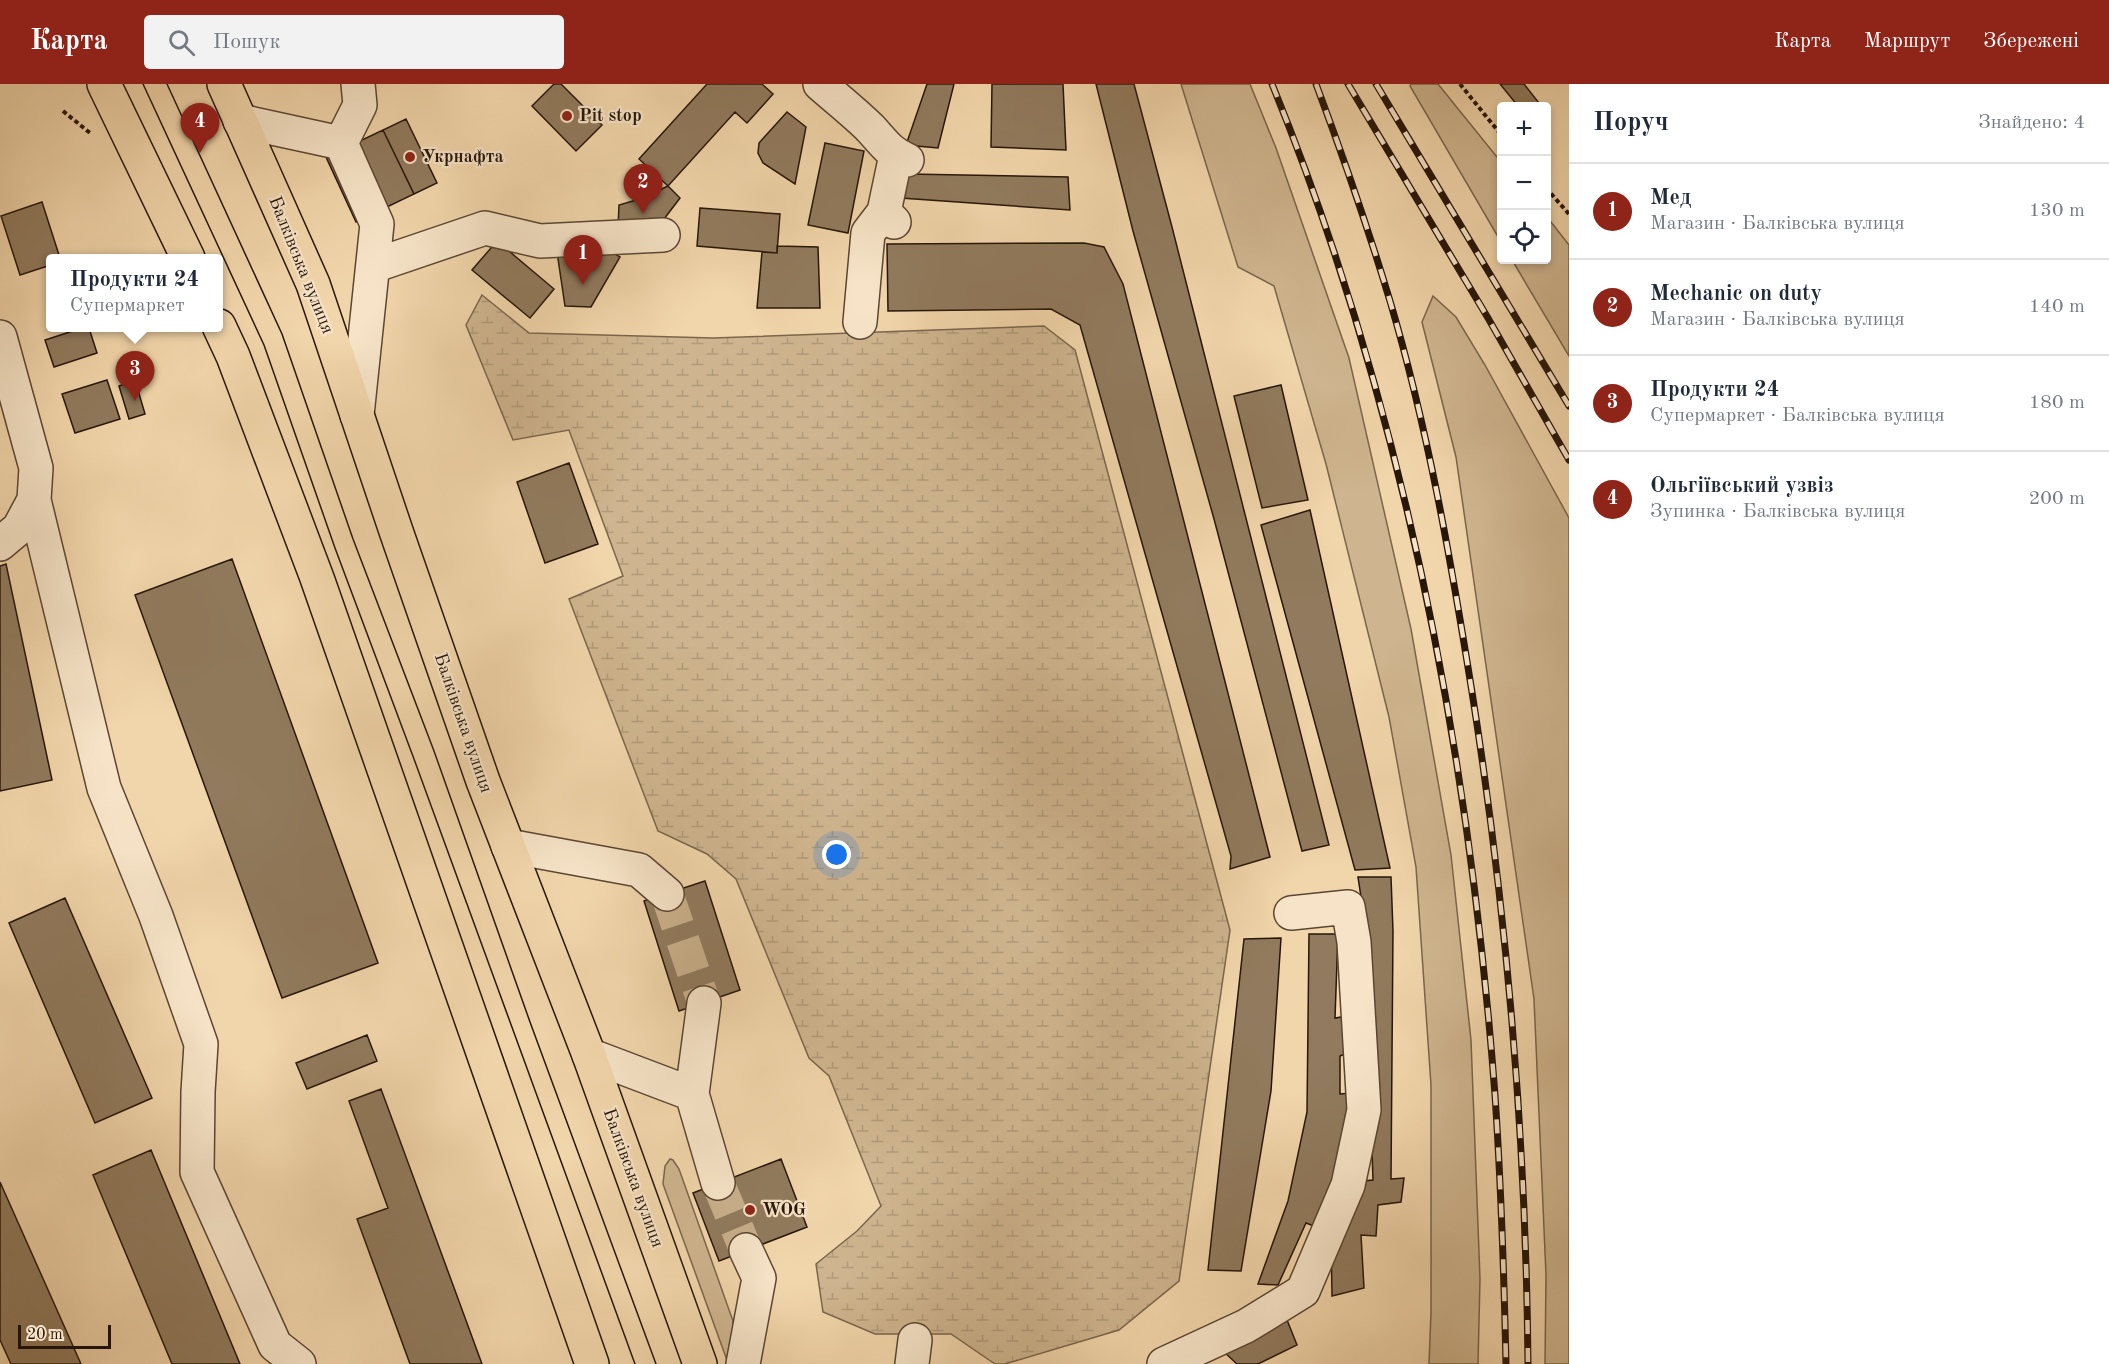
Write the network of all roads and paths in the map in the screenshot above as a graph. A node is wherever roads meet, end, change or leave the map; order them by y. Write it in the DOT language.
graph roads {
  1 [pos="104,84"];
  2 [pos="224,84"];
  3 [pos="358,84"];
  4 [pos="820,84"];
  5 [pos="1460,84"];
  6 [pos="63,111"];
  7 [pos="240,121"];
  8 [pos="1497,130"];
  9 [pos="98,140"];
  10 [pos="341,142"];
  11 [pos="1551,194"];
  12 [pos="1569,214"];
  13 [pos="663,235"];
  14 [pos="186,254"];
  15 [pos="373,266"];
  16 [pos="860,322"];
  17 [pos="222,332"];
  18 [pos="0,337"];
  19 [pos="357,415"];
  20 [pos="34,500"];
  21 [pos="0,544"];
  22 [pos="508,846"];
  23 [pos="667,894"];
  24 [pos="1291,913"];
  25 [pos="704,1003"];
  26 [pos="589,1055"];
  27 [pos="692,1094"];
  28 [pos="718,1183"];
  29 [pos="746,1250"];
  30 [pos="585,1359"];
  31 [pos="299,1364"];
  32 [pos="700,1364"];
  33 [pos="743,1364"];
  34 [pos="1164,1364"];
  1 -- 14 [label="main road"];
  2 -- 7 [label="main road, Балківська вулиця"];
  3 -- 10 [label="street"];
  4 -- 16 [label="street"];
  5 -- 8 [label="path"];
  6 -- 9 [label="path"];
  7 -- 10 [label="street"];
  7 -- 19 [label="main road, Балківська вулиця"];
  10 -- 15 [label="street"];
  11 -- 12 [label="path"];
  13 -- 15 [label="street"];
  15 -- 19 [label="street"];
  17 -- 30 [label="main road"];
  18 -- 20 [label="street"];
  19 -- 22 [label="main road, Балківська вулиця"];
  20 -- 21 [label="street"];
  20 -- 31 [label="street"];
  22 -- 23 [label="street"];
  22 -- 26 [label="main road, Балківська вулиця"];
  24 -- 34 [label="street"];
  25 -- 27 [label="street"];
  26 -- 27 [label="street"];
  26 -- 32 [label="main road, Балківська вулиця"];
  27 -- 28 [label="street"];
  29 -- 33 [label="street"];
}
